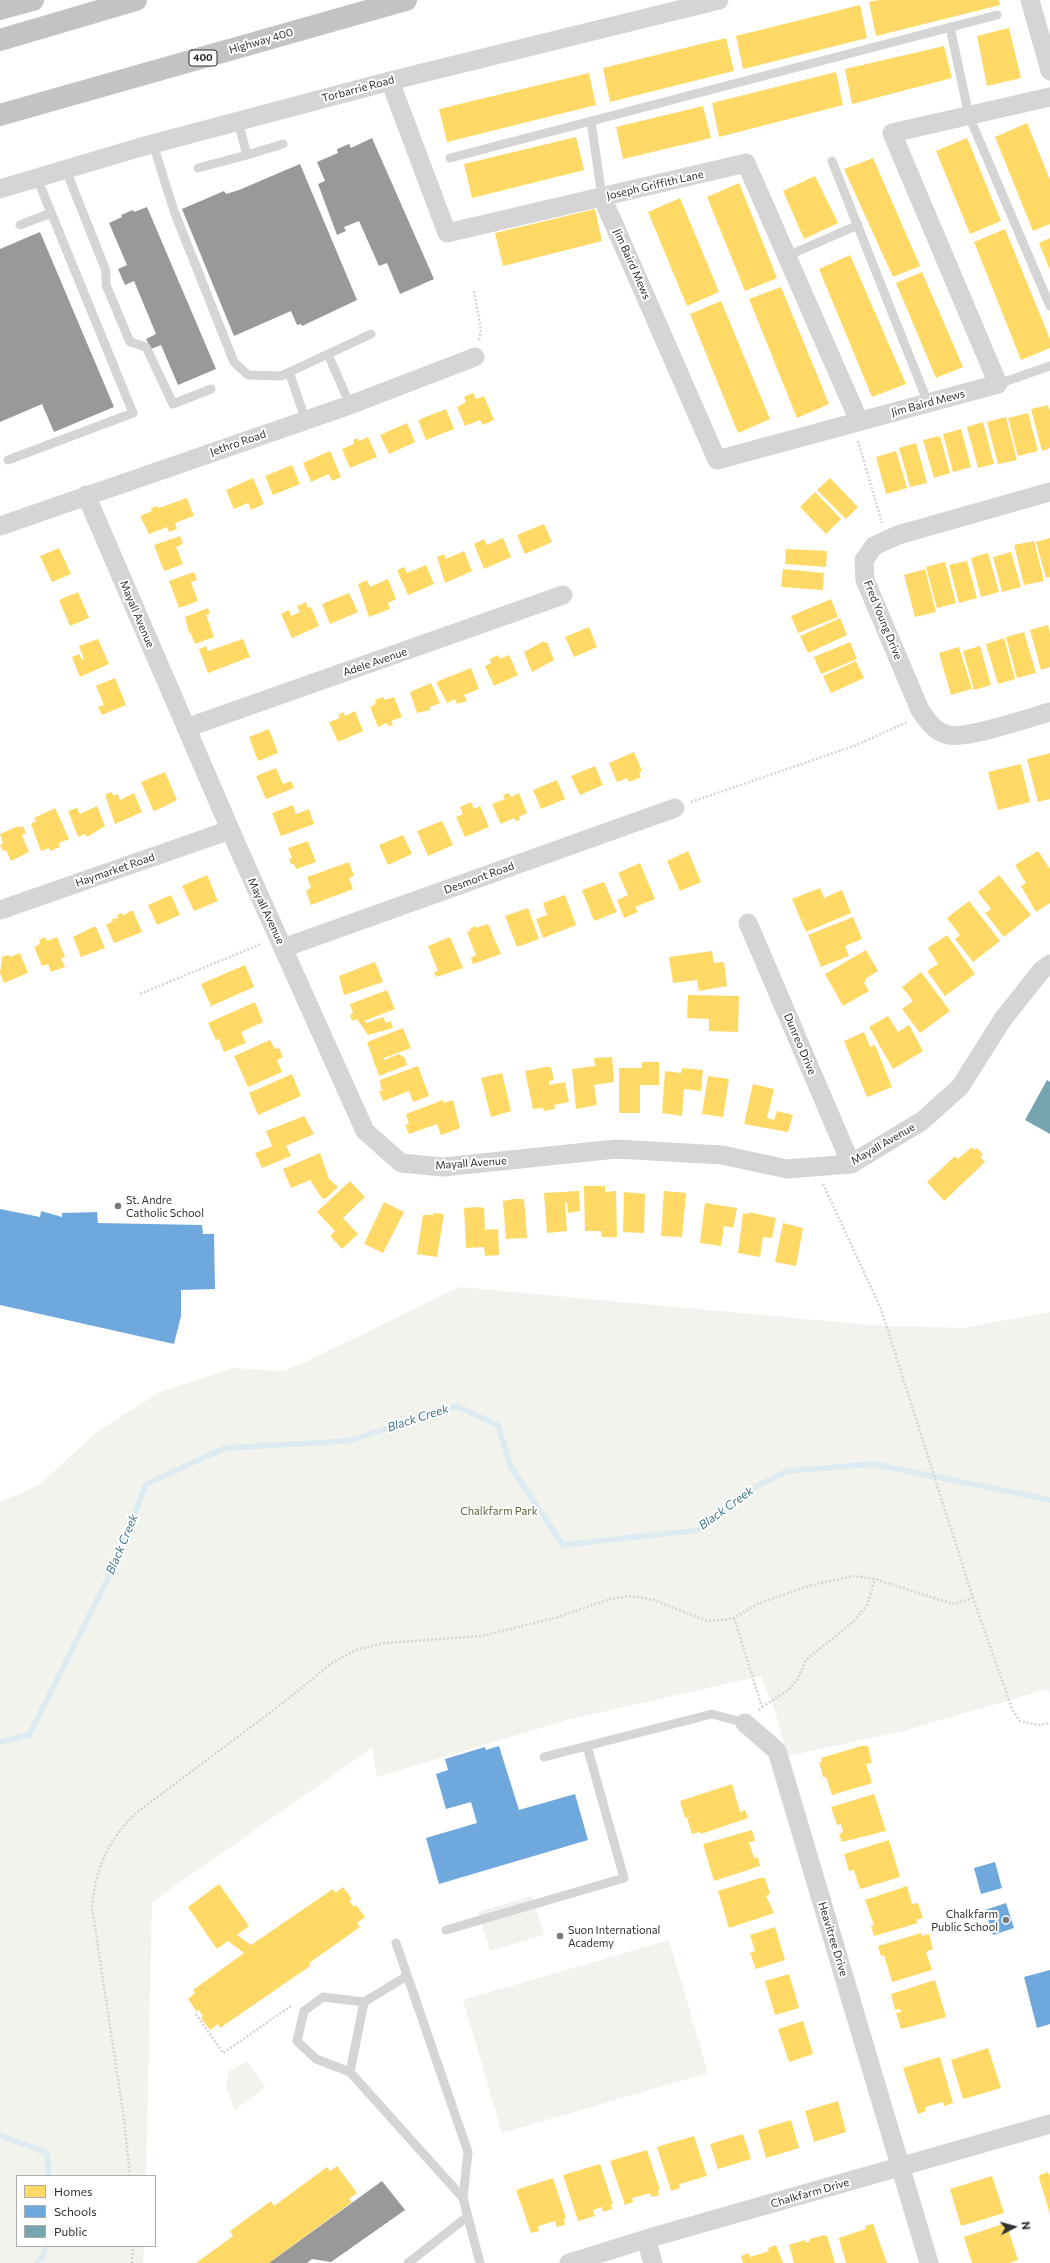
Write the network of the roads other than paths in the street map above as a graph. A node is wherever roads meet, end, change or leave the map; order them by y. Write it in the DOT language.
graph roads {
  1 [pos="32,0"];
  2 [pos="136,0"];
  3 [pos="406,0"];
  4 [pos="719,0"];
  5 [pos="1030,0"];
  6 [pos="0,9"];
  7 [pos="997,15"];
  8 [pos="950,27"];
  9 [pos="0,40"];
  10 [pos="1050,71"];
  11 [pos="390,81"];
  12 [pos="1050,97"];
  13 [pos="0,115"];
  14 [pos="969,116"];
  15 [pos="238,121"];
  16 [pos="591,121"];
  17 [pos="153,144"];
  18 [pos="283,144"];
  19 [pos="247,155"];
  20 [pos="450,158"];
  21 [pos="832,161"];
  22 [pos="198,168"];
  23 [pos="66,170"];
  24 [pos="37,178"];
  25 [pos="0,189"];
  26 [pos="602,196"];
  27 [pos="51,213"];
  28 [pos="20,225"];
  29 [pos="858,225"];
  30 [pos="787,256"];
  31 [pos="1050,306"];
  32 [pos="371,334"];
  33 [pos="328,354"];
  34 [pos="475,357"];
  35 [pos="1050,366"];
  36 [pos="289,372"];
  37 [pos="998,384"];
  38 [pos="211,389"];
  39 [pos="928,403"];
  40 [pos="350,405"];
  41 [pos="306,421"];
  42 [pos="859,421"];
  43 [pos="8,460"];
  44 [pos="1050,492"];
  45 [pos="86,495"];
  46 [pos="0,526"];
  47 [pos="563,596"];
  48 [pos="1050,712"];
  49 [pos="186,728"];
  50 [pos="675,808"];
  51 [pos="230,830"];
  52 [pos="0,910"];
  53 [pos="748,923"];
  54 [pos="281,942"];
  55 [pos="1050,964"];
  56 [pos="851,1164"];
  57 [pos="745,1723"];
  58 [pos="587,1746"];
  59 [pos="544,1757"];
  60 [pos="446,1930"];
  61 [pos="396,1943"];
  62 [pos="407,1976"];
  63 [pos="364,2002"];
  64 [pos="350,2072"];
  65 [pos="1050,2124"];
  66 [pos="902,2167"];
  67 [pos="463,2198"];
  68 [pos="467,2217"];
  69 [pos="646,2239"];
  70 [pos="408,2263"];
  71 [pos="480,2263"];
  72 [pos="570,2263"];
  73 [pos="653,2263"];
  74 [pos="929,2263"];
  1 -- 6 [label="highway"];
  2 -- 9 [label="highway"];
  3 -- 13 [label="highway, Highway 400 / 400"];
  4 -- 11 [label="street, Torbarrie Road"];
  5 -- 10 [label="street"];
  7 -- 8 [label="lane"];
  8 -- 14 [label="lane"];
  8 -- 16 [label="lane"];
  11 -- 15 [label="street, Torbarrie Road"];
  11 -- 26 [label="street, Joseph Griffith Lane"];
  12 -- 14 [label="street"];
  14 -- 31 [label="lane"];
  14 -- 37 [label="street"];
  15 -- 17 [label="street, Torbarrie Road"];
  15 -- 19 [label="lane"];
  16 -- 20 [label="lane"];
  16 -- 26 [label="lane"];
  17 -- 23 [label="street, Torbarrie Road"];
  17 -- 36 [label="lane"];
  18 -- 19 [label="lane"];
  19 -- 22 [label="lane"];
  21 -- 29 [label="lane"];
  23 -- 24 [label="street, Torbarrie Road"];
  23 -- 38 [label="lane"];
  24 -- 25 [label="street, Torbarrie Road"];
  24 -- 27 [label="lane"];
  26 -- 30 [label="street, Joseph Griffith Lane"];
  26 -- 42 [label="street, Jim Baird Mews"];
  27 -- 28 [label="lane"];
  27 -- 43 [label="lane"];
  29 -- 30 [label="lane"];
  29 -- 39 [label="lane"];
  30 -- 42 [label="street, Joseph Griffith Lane"];
  32 -- 33 [label="lane"];
  33 -- 36 [label="lane"];
  33 -- 40 [label="lane"];
  34 -- 40 [label="street, Jethro Road"];
  35 -- 37 [label="lane"];
  36 -- 41 [label="lane"];
  37 -- 39 [label="street, Jim Baird Mews"];
  39 -- 42 [label="street, Jim Baird Mews"];
  40 -- 41 [label="street, Jethro Road"];
  41 -- 45 [label="street, Jethro Road"];
  44 -- 48 [label="street, Fred Young Drive"];
  45 -- 46 [label="street, Jethro Road"];
  45 -- 49 [label="street, Mayall Avenue"];
  47 -- 49 [label="street, Adele Avenue"];
  49 -- 51 [label="street, Mayall Avenue"];
  50 -- 54 [label="street, Desmont Road"];
  51 -- 52 [label="street, Haymarket Road"];
  51 -- 54 [label="street, Mayall Avenue"];
  53 -- 56 [label="street, Dunreo Drive"];
  54 -- 56 [label="street, Mayall Avenue"];
  55 -- 56 [label="street, Mayall Avenue"];
  57 -- 58 [label="lane"];
  57 -- 66 [label="street, Heavitree Drive"];
  58 -- 59 [label="lane"];
  58 -- 60 [label="lane"];
  61 -- 62 [label="lane"];
  62 -- 63 [label="lane"];
  62 -- 67 [label="lane"];
  63 -- 64 [label="lane"];
  63 -- 64 [label="lane"];
  64 -- 67 [label="lane"];
  65 -- 66 [label="street, Chalkfarm Drive"];
  66 -- 69 [label="street, Chalkfarm Drive"];
  66 -- 74 [label="street, Heavitree Drive"];
  67 -- 68 [label="lane"];
  68 -- 70 [label="lane"];
  68 -- 71 [label="lane"];
  69 -- 72 [label="street, Chalkfarm Drive"];
  69 -- 73 [label="street"];
}
